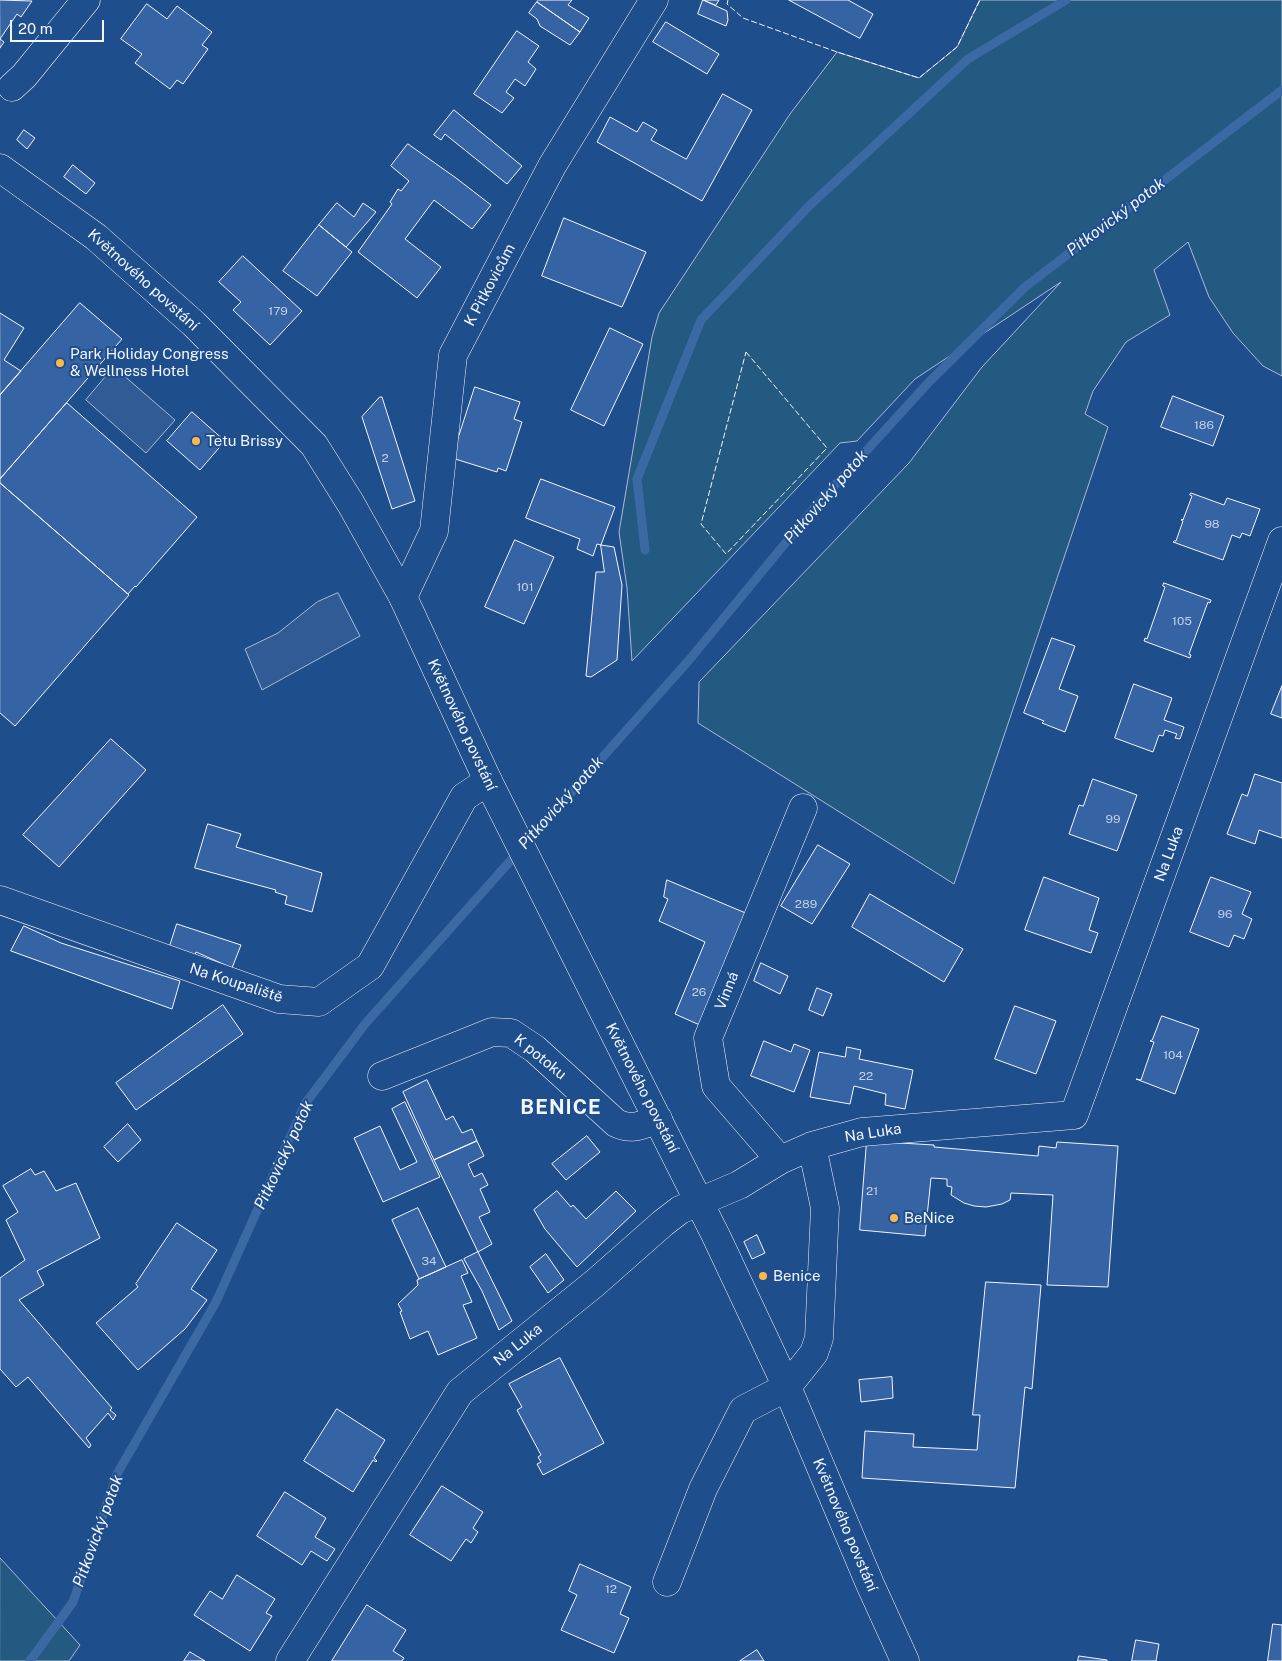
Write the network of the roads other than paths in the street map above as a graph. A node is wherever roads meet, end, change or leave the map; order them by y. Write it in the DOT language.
graph roads {
  1 [pos="86,0"];
  2 [pos="654,0"];
  3 [pos="12,87"];
  4 [pos="0,168"];
  5 [pos="1282,541"];
  6 [pos="403,597"];
  7 [pos="493,792"];
  8 [pos="803,808"];
  9 [pos="0,900"];
  10 [pos="382,1076"];
  11 [pos="658,1120"];
  12 [pos="812,1146"];
  13 [pos="780,1160"];
  14 [pos="698,1202"];
  15 [pos="787,1388"];
  16 [pos="667,1582"];
  17 [pos="290,1661"];
  18 [pos="905,1661"];
  1 -- 3 [label="street"];
  2 -- 6 [label="street, K Pitkovicům"];
  4 -- 6 [label="street, Květnového povstání"];
  5 -- 12 [label="street, Na Luka"];
  6 -- 7 [label="street, Květnového povstání"];
  7 -- 9 [label="street, Na Koupaliště"];
  7 -- 11 [label="street, Květnového povstání"];
  8 -- 13 [label="street, Vinná"];
  10 -- 11 [label="street, K potoku"];
  11 -- 14 [label="street, Květnového povstání"];
  12 -- 13 [label="street, Na Luka"];
  12 -- 15 [label="street"];
  13 -- 14 [label="street, Na Luka"];
  14 -- 15 [label="street, Květnového povstání"];
  14 -- 17 [label="street, Na Luka"];
  15 -- 16 [label="street"];
  15 -- 18 [label="street, Květnového povstání"];
}
